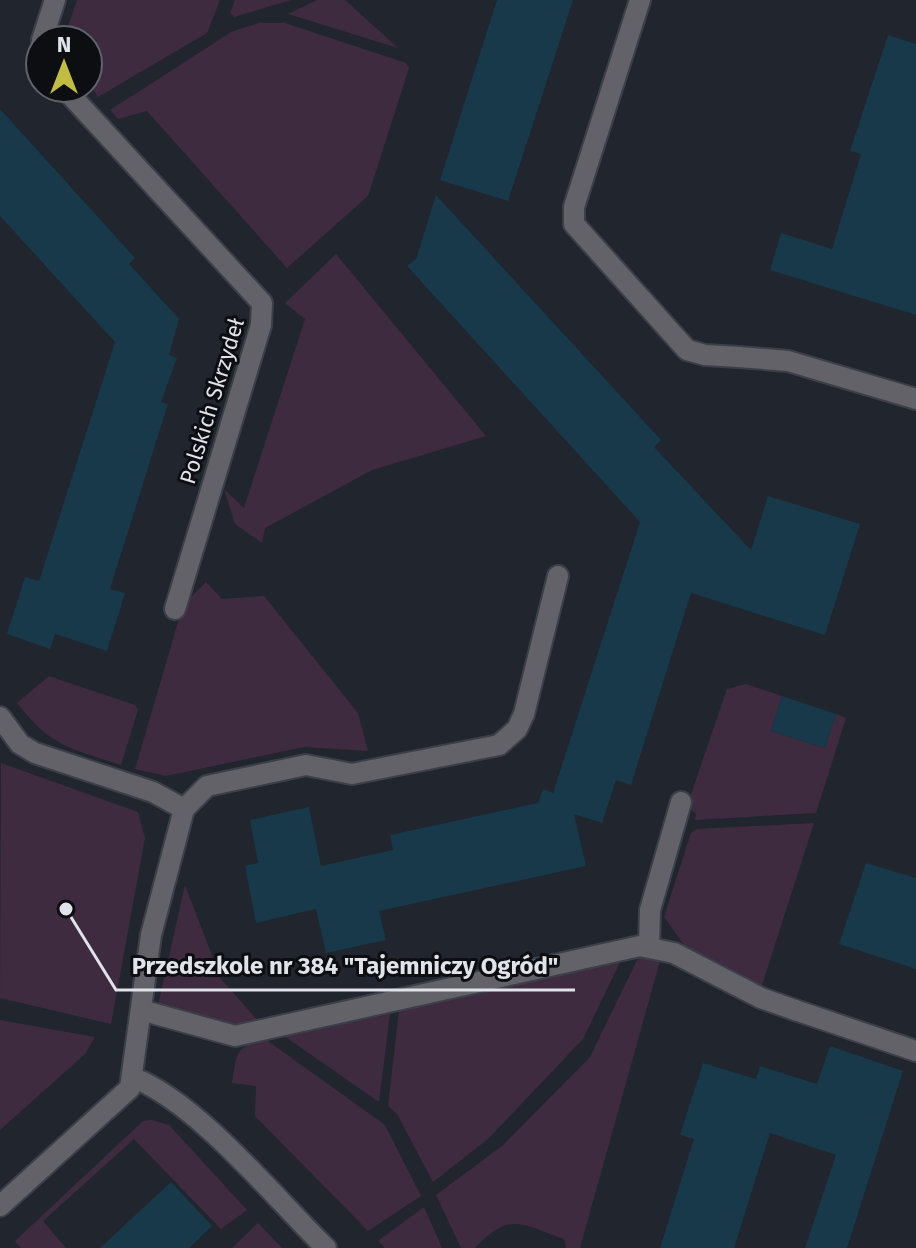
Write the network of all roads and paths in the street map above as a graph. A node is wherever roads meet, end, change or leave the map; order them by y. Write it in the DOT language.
graph roads {
  1 [pos="55,0"];
  2 [pos="640,0"];
  3 [pos="47,24"];
  4 [pos="79,104"];
  5 [pos="916,399"];
  6 [pos="558,576"];
  7 [pos="175,609"];
  8 [pos="0,717"];
  9 [pos="681,802"];
  10 [pos="184,809"];
  11 [pos="649,946"];
  12 [pos="141,1010"];
  13 [pos="916,1051"];
  14 [pos="134,1078"];
  15 [pos="0,1206"];
  16 [pos="326,1248"];
  1 -- 3 [label="street"];
  2 -- 5 [label="street"];
  4 -- 7 [label="street, Polskich Skrzydeł"];
  6 -- 10 [label="street"];
  8 -- 10 [label="street"];
  9 -- 11 [label="street"];
  10 -- 12 [label="street"];
  11 -- 12 [label="street"];
  11 -- 13 [label="street"];
  12 -- 14 [label="street"];
  14 -- 15 [label="street"];
  14 -- 16 [label="street"];
}
